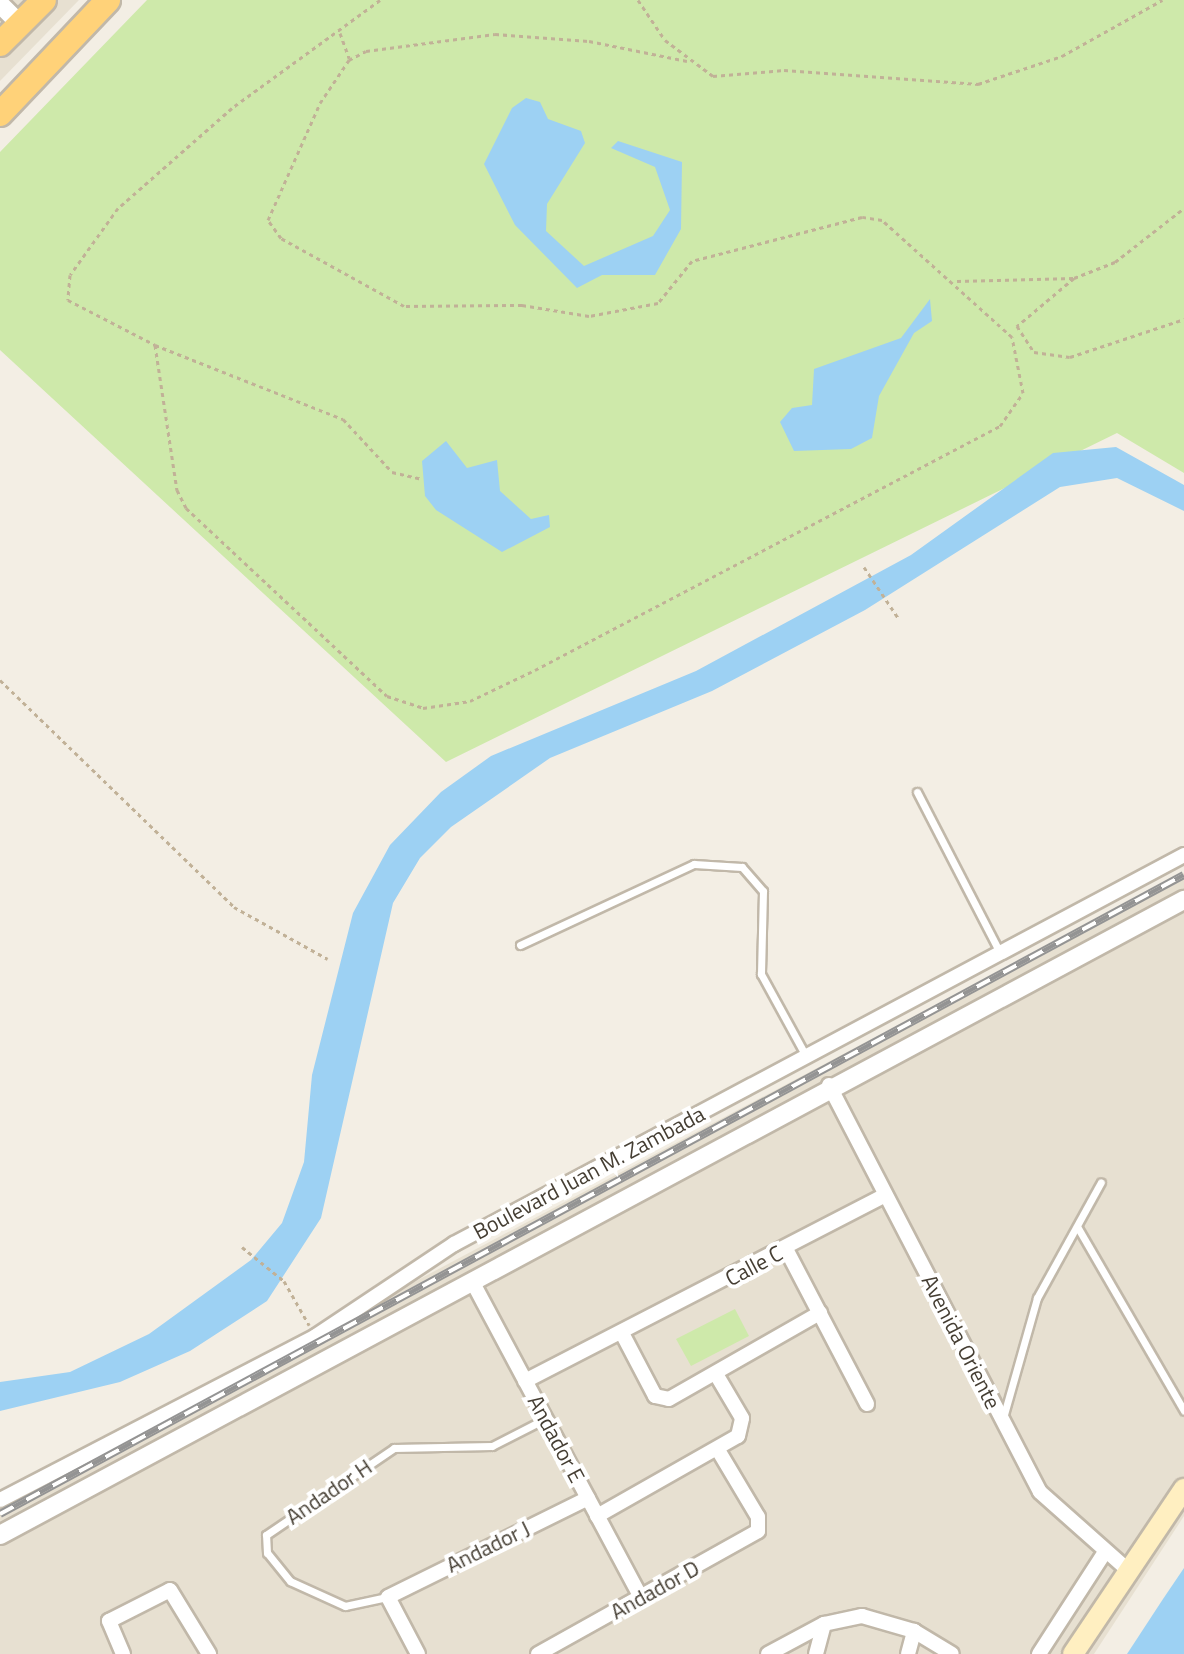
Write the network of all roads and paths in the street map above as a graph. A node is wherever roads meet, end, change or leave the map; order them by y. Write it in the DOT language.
graph roads {
  1 [pos="43,0"];
  2 [pos="108,0"];
  3 [pos="380,0"];
  4 [pos="638,0"];
  5 [pos="1162,0"];
  6 [pos="0,4"];
  7 [pos="20,24"];
  8 [pos="340,33"];
  9 [pos="0,44"];
  10 [pos="349,60"];
  11 [pos="687,61"];
  12 [pos="0,114"];
  13 [pos="1184,208"];
  14 [pos="1074,278"];
  15 [pos="957,281"];
  16 [pos="1184,319"];
  17 [pos="1018,335"];
  18 [pos="1012,337"];
  19 [pos="155,345"];
  20 [pos="422,479"];
  21 [pos="864,567"];
  22 [pos="899,619"];
  23 [pos="0,680"];
  24 [pos="917,792"];
  25 [pos="1184,855"];
  26 [pos="1184,900"];
  27 [pos="520,945"];
  28 [pos="999,951"];
  29 [pos="328,959"];
  30 [pos="807,1058"];
  31 [pos="829,1085"];
  32 [pos="1101,1182"];
  33 [pos="884,1196"];
  34 [pos="1078,1228"];
  35 [pos="242,1247"];
  36 [pos="786,1249"];
  37 [pos="472,1281"];
  38 [pos="820,1313"];
  39 [pos="623,1335"];
  40 [pos="316,1336"];
  41 [pos="716,1374"];
  42 [pos="525,1381"];
  43 [pos="867,1404"];
  44 [pos="1184,1411"];
  45 [pos="545,1419"];
  46 [pos="1002,1424"];
  47 [pos="718,1450"];
  48 [pos="1184,1489"];
  49 [pos="588,1498"];
  50 [pos="0,1500"];
  51 [pos="597,1516"];
  52 [pos="0,1535"];
  53 [pos="1105,1552"];
  54 [pos="1129,1571"];
  55 [pos="388,1597"];
  56 [pos="641,1598"];
  57 [pos="824,1624"];
  58 [pos="914,1631"];
  59 [pos="123,1654"];
  60 [pos="209,1654"];
  61 [pos="418,1654"];
  62 [pos="538,1654"];
  63 [pos="768,1654"];
  64 [pos="816,1654"];
  65 [pos="908,1654"];
  66 [pos="952,1654"];
  67 [pos="1039,1654"];
  68 [pos="1073,1654"];
  1 -- 7 [label="highway"];
  2 -- 12 [label="highway"];
  3 -- 8 [label="path"];
  4 -- 11 [label="path"];
  5 -- 11 [label="path"];
  6 -- 7 [label="street"];
  7 -- 9 [label="highway"];
  8 -- 10 [label="path"];
  8 -- 19 [label="path"];
  10 -- 11 [label="path"];
  10 -- 15 [label="path"];
  13 -- 14 [label="path"];
  14 -- 15 [label="path"];
  14 -- 17 [label="path"];
  15 -- 18 [label="path"];
  16 -- 17 [label="path"];
  17 -- 18 [label="path"];
  18 -- 19 [label="path"];
  19 -- 20 [label="path"];
  21 -- 22 [label="path"];
  23 -- 29 [label="path"];
  24 -- 28 [label="lane"];
  25 -- 28 [label="street, Boulevard Juan M. Zambada"];
  26 -- 31 [label="street, Boulevard Juan M. Zambada"];
  27 -- 30 [label="lane"];
  28 -- 30 [label="street, Boulevard Juan M. Zambada"];
  30 -- 40 [label="street, Boulevard Juan M. Zambada"];
  31 -- 33 [label="street, Avenida Oriente"];
  31 -- 37 [label="street, Boulevard Juan M. Zambada"];
  32 -- 34 [label="lane"];
  33 -- 36 [label="street, Calle C"];
  33 -- 46 [label="street, Avenida Oriente"];
  34 -- 44 [label="lane"];
  34 -- 46 [label="lane"];
  35 -- 40 [label="path"];
  36 -- 38 [label="street"];
  36 -- 39 [label="street, Calle C"];
  37 -- 42 [label="street, Andador E"];
  37 -- 52 [label="street, Boulevard Juan M. Zambada"];
  38 -- 41 [label="street"];
  38 -- 43 [label="street"];
  39 -- 41 [label="street"];
  39 -- 42 [label="street, Calle C"];
  40 -- 50 [label="street, Boulevard Juan M. Zambada"];
  41 -- 47 [label="street"];
  42 -- 45 [label="street, Andador E"];
  45 -- 49 [label="street, Andador E"];
  45 -- 55 [label="lane, Andador H"];
  46 -- 53 [label="street, Avenida Oriente"];
  47 -- 51 [label="street"];
  47 -- 56 [label="street, Andador D"];
  48 -- 54 [label="main road"];
  49 -- 51 [label="street, Andador E"];
  49 -- 55 [label="street, Andador J"];
  51 -- 56 [label="street, Andador E"];
  53 -- 54 [label="street, Avenida Oriente"];
  53 -- 67 [label="street"];
  54 -- 68 [label="main road"];
  55 -- 61 [label="street"];
  56 -- 62 [label="street, Andador D"];
  57 -- 58 [label="street"];
  57 -- 63 [label="street"];
  57 -- 64 [label="street"];
  58 -- 65 [label="street"];
  58 -- 66 [label="street"];
  59 -- 60 [label="street"];
}
